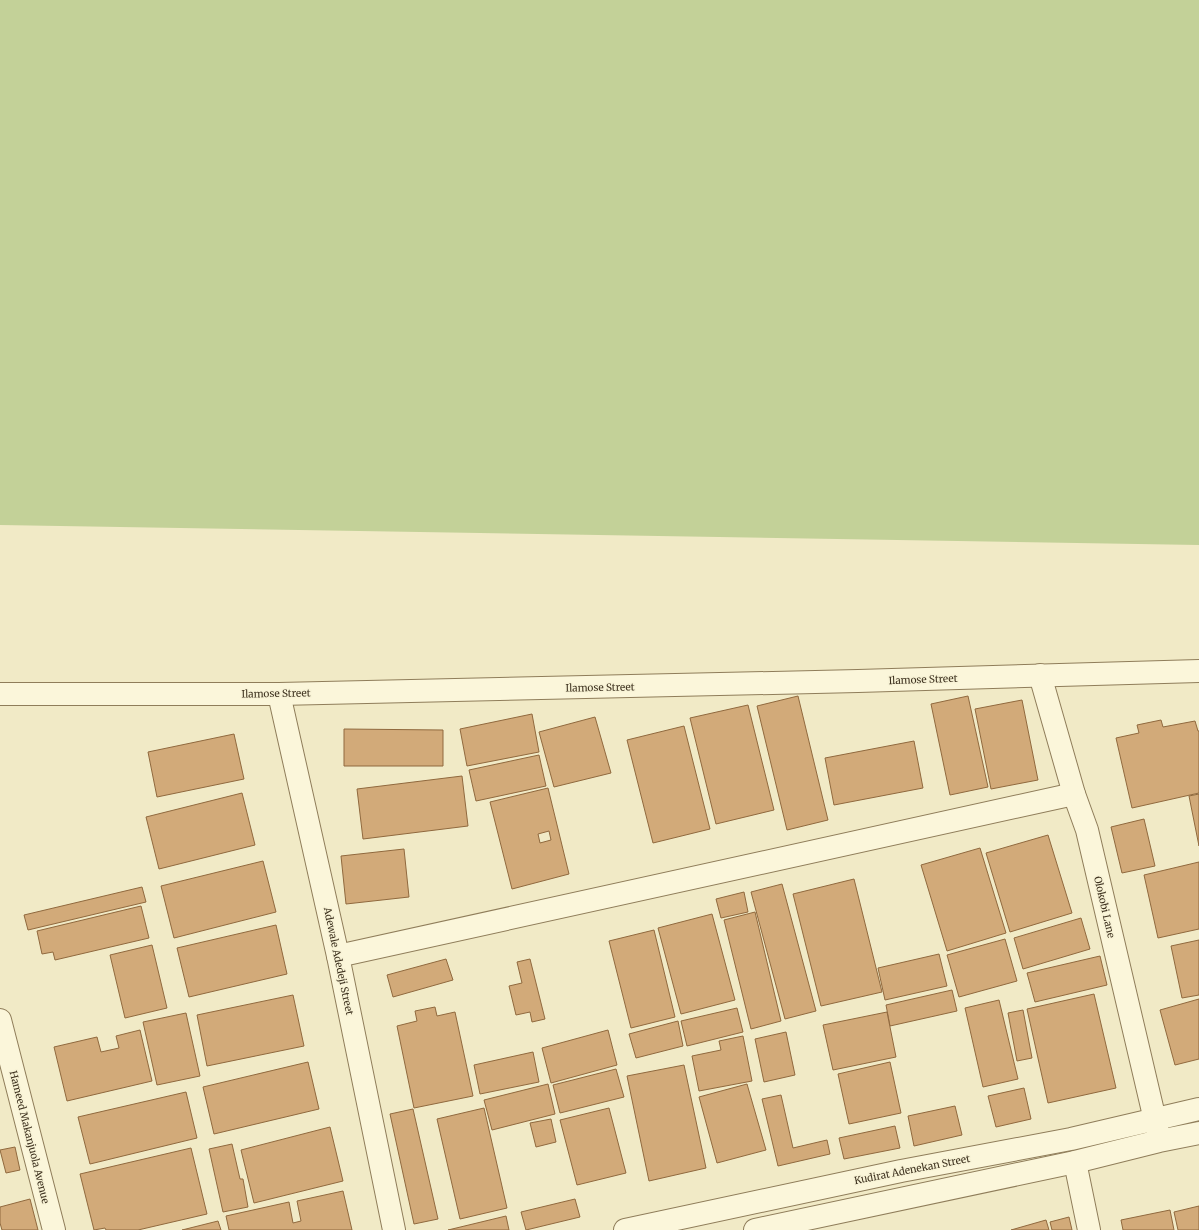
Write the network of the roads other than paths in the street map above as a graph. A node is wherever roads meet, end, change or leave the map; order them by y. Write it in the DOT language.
graph roads {
  1 [pos="1199,672"];
  2 [pos="1040,675"];
  3 [pos="0,694"];
  4 [pos="279,694"];
  5 [pos="1074,794"];
  6 [pos="338,956"];
  7 [pos="0,1022"];
  8 [pos="1199,1109"];
  9 [pos="1155,1119"];
  10 [pos="1199,1133"];
  11 [pos="1159,1141"];
  12 [pos="1075,1162"];
  13 [pos="54,1230"];
  14 [pos="394,1230"];
  15 [pos="625,1230"];
  16 [pos="755,1230"];
  17 [pos="1089,1230"];
  1 -- 2 [label="street, Ilamose Street"];
  2 -- 4 [label="street, Ilamose Street"];
  2 -- 5 [label="street, Olokobi Lane"];
  3 -- 4 [label="street, Ilamose Street"];
  4 -- 6 [label="street, Adewale Adedeji Street"];
  5 -- 6 [label="street"];
  5 -- 9 [label="street, Olokobi Lane"];
  6 -- 14 [label="street, Adewale Adedeji Street"];
  7 -- 13 [label="street, Hameed Makanjuola Avenue"];
  8 -- 9 [label="street, Kudirat Adenekan Street"];
  9 -- 11 [label="street, Olokobi Lane"];
  9 -- 15 [label="street, Kudirat Adenekan Street"];
  10 -- 11 [label="street"];
  11 -- 12 [label="street"];
  12 -- 16 [label="street"];
  12 -- 17 [label="street"];
}
